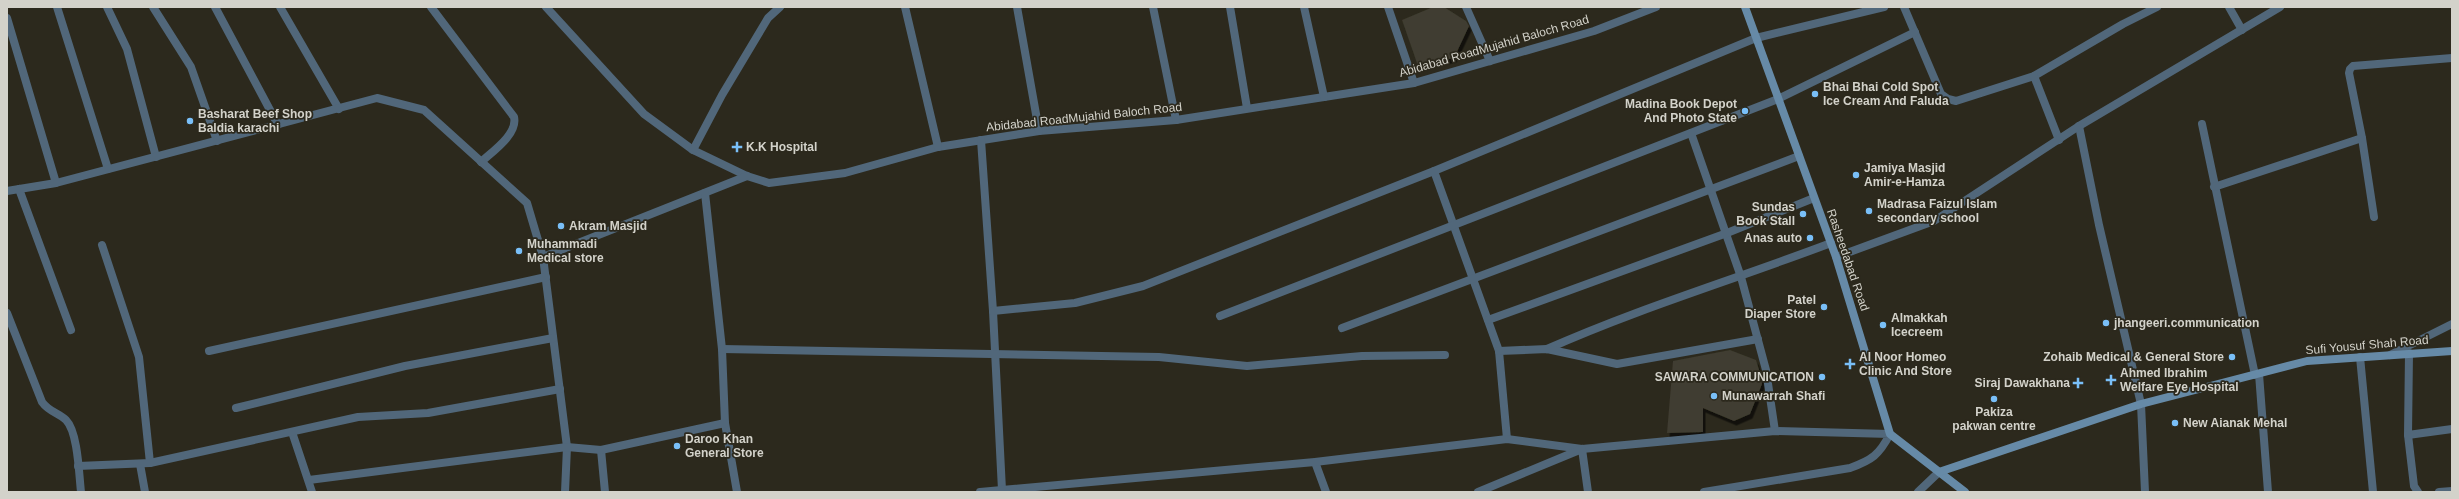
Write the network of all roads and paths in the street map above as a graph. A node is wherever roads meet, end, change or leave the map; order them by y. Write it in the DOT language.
graph roads {
  1 [pos="57,7"];
  2 [pos="107,7"];
  3 [pos="153,7"];
  4 [pos="215,7"];
  5 [pos="280,7"];
  6 [pos="431,7"];
  7 [pos="546,7"];
  8 [pos="780,7"];
  9 [pos="905,7"];
  10 [pos="1017,7"];
  11 [pos="1153,7"];
  12 [pos="1230,7"];
  13 [pos="1304,7"];
  14 [pos="1388,7"];
  15 [pos="1466,7"];
  16 [pos="1656,7"];
  17 [pos="1745,7"];
  18 [pos="1884,7"];
  19 [pos="1904,7"];
  20 [pos="2157,7"];
  21 [pos="2229,7"];
  22 [pos="2280,7"];
  23 [pos="7,18"];
  24 [pos="2242,30"];
  25 [pos="1915,32"];
  26 [pos="1756,38"];
  27 [pos="2452,58"];
  28 [pos="1490,61"];
  29 [pos="2034,76"];
  30 [pos="1414,83"];
  31 [pos="1324,97"];
  32 [pos="1778,100"];
  33 [pos="1247,108"];
  34 [pos="339,110"];
  35 [pos="1176,120"];
  36 [pos="2202,124"];
  37 [pos="278,125"];
  38 [pos="2079,126"];
  39 [pos="1039,132"];
  40 [pos="1691,133"];
  41 [pos="2362,138"];
  42 [pos="981,140"];
  43 [pos="2058,140"];
  44 [pos="217,141"];
  45 [pos="938,147"];
  46 [pos="693,150"];
  47 [pos="1799,156"];
  48 [pos="156,157"];
  49 [pos="481,162"];
  50 [pos="108,169"];
  51 [pos="1434,171"];
  52 [pos="747,176"];
  53 [pos="56,183"];
  54 [pos="2214,187"];
  55 [pos="19,189"];
  56 [pos="1712,190"];
  57 [pos="7,191"];
  58 [pos="705,193"];
  59 [pos="1814,198"];
  60 [pos="2374,217"];
  61 [pos="1454,224"];
  62 [pos="1727,233"];
  63 [pos="1831,243"];
  64 [pos="102,245"];
  65 [pos="543,257"];
  66 [pos="1836,257"];
  67 [pos="546,277"];
  68 [pos="1741,277"];
  69 [pos="1472,278"];
  70 [pos="993,311"];
  71 [pos="7,313"];
  72 [pos="1220,316"];
  73 [pos="1488,320"];
  74 [pos="2452,324"];
  75 [pos="1342,328"];
  76 [pos="71,330"];
  77 [pos="554,338"];
  78 [pos="1758,339"];
  79 [pos="722,349"];
  80 [pos="1547,349"];
  81 [pos="209,351"];
  82 [pos="1499,351"];
  83 [pos="2452,351"];
  84 [pos="995,354"];
  85 [pos="2409,354"];
  86 [pos="1445,355"];
  87 [pos="2390,355"];
  88 [pos="2360,358"];
  89 [pos="2257,375"];
  90 [pos="560,389"];
  91 [pos="2141,404"];
  92 [pos="236,408"];
  93 [pos="725,423"];
  94 [pos="2452,429"];
  95 [pos="1775,431"];
  96 [pos="292,432"];
  97 [pos="1890,434"];
  98 [pos="2408,435"];
  99 [pos="1507,439"];
  100 [pos="567,447"];
  101 [pos="1582,449"];
  102 [pos="601,450"];
  103 [pos="1315,462"];
  104 [pos="150,463"];
  105 [pos="140,464"];
  106 [pos="78,466"];
  107 [pos="1939,472"];
  108 [pos="308,480"];
  109 [pos="1002,490"];
  110 [pos="2452,490"];
  111 [pos="80,492"];
  112 [pos="145,492"];
  113 [pos="312,492"];
  114 [pos="564,492"];
  115 [pos="605,492"];
  116 [pos="737,492"];
  117 [pos="980,492"];
  118 [pos="1326,492"];
  119 [pos="1478,492"];
  120 [pos="1588,492"];
  121 [pos="1704,492"];
  122 [pos="1918,492"];
  123 [pos="1965,492"];
  124 [pos="2145,492"];
  125 [pos="2268,492"];
  126 [pos="2373,492"];
  127 [pos="2418,492"];
  128 [pos="2439,492"];
  1 -- 50 [label="street"];
  2 -- 48 [label="street"];
  3 -- 44 [label="street"];
  4 -- 37 [label="street"];
  5 -- 34 [label="street"];
  6 -- 49 [label="street"];
  7 -- 46 [label="street, Abidabad RoadMujahid Baloch Road"];
  8 -- 46 [label="street"];
  9 -- 45 [label="street"];
  10 -- 39 [label="street"];
  11 -- 35 [label="street"];
  12 -- 33 [label="street"];
  13 -- 31 [label="street"];
  14 -- 30 [label="street"];
  15 -- 28 [label="street"];
  16 -- 28 [label="street, Abidabad RoadMujahid Baloch Road"];
  17 -- 26 [label="main road, Rasheedabad Road"];
  18 -- 26 [label="street"];
  19 -- 25 [label="street"];
  20 -- 29 [label="street"];
  21 -- 24 [label="street"];
  22 -- 24 [label="street"];
  23 -- 53 [label="street"];
  24 -- 38 [label="street"];
  25 -- 29 [label="street"];
  25 -- 32 [label="street"];
  26 -- 32 [label="main road, Rasheedabad Road"];
  26 -- 51 [label="street"];
  27 -- 41 [label="street"];
  28 -- 30 [label="street, Abidabad RoadMujahid Baloch Road"];
  29 -- 43 [label="street"];
  30 -- 31 [label="street, Abidabad RoadMujahid Baloch Road"];
  31 -- 33 [label="street, Abidabad RoadMujahid Baloch Road"];
  32 -- 40 [label="street"];
  32 -- 47 [label="main road, Rasheedabad Road"];
  33 -- 35 [label="street, Abidabad RoadMujahid Baloch Road"];
  34 -- 37 [label="street"];
  34 -- 49 [label="street"];
  35 -- 39 [label="street, Abidabad RoadMujahid Baloch Road"];
  36 -- 54 [label="street"];
  37 -- 44 [label="street"];
  38 -- 43 [label="street"];
  38 -- 91 [label="street"];
  39 -- 42 [label="street, Abidabad RoadMujahid Baloch Road"];
  40 -- 56 [label="street"];
  40 -- 61 [label="street"];
  41 -- 54 [label="street"];
  41 -- 60 [label="street"];
  42 -- 45 [label="street, Abidabad RoadMujahid Baloch Road"];
  42 -- 70 [label="street"];
  43 -- 66 [label="street"];
  44 -- 48 [label="street"];
  45 -- 52 [label="street, Abidabad RoadMujahid Baloch Road"];
  46 -- 52 [label="street, Abidabad RoadMujahid Baloch Road"];
  47 -- 56 [label="street"];
  47 -- 59 [label="main road, Rasheedabad Road"];
  48 -- 50 [label="street"];
  49 -- 65 [label="street"];
  50 -- 53 [label="street"];
  51 -- 61 [label="street"];
  51 -- 70 [label="street"];
  52 -- 58 [label="street"];
  53 -- 55 [label="street"];
  54 -- 89 [label="street"];
  55 -- 57 [label="street"];
  55 -- 76 [label="street"];
  56 -- 62 [label="street"];
  56 -- 69 [label="street"];
  58 -- 65 [label="street"];
  58 -- 79 [label="street"];
  59 -- 62 [label="street"];
  59 -- 63 [label="main road, Rasheedabad Road"];
  61 -- 69 [label="street"];
  61 -- 72 [label="street"];
  62 -- 68 [label="street"];
  62 -- 73 [label="street"];
  63 -- 66 [label="main road, Rasheedabad Road"];
  63 -- 68 [label="street"];
  64 -- 104 [label="street"];
  65 -- 67 [label="street"];
  66 -- 97 [label="main road, Rasheedabad Road"];
  67 -- 77 [label="street"];
  67 -- 81 [label="street"];
  68 -- 78 [label="street"];
  68 -- 80 [label="street"];
  69 -- 73 [label="street"];
  69 -- 75 [label="street"];
  70 -- 84 [label="street"];
  71 -- 106 [label="street"];
  73 -- 82 [label="street"];
  74 -- 87 [label="street"];
  77 -- 90 [label="street"];
  77 -- 92 [label="street"];
  78 -- 80 [label="street"];
  78 -- 95 [label="street"];
  79 -- 84 [label="street"];
  79 -- 93 [label="street"];
  80 -- 82 [label="street"];
  82 -- 99 [label="street"];
  83 -- 85 [label="main road, Sufi Yousuf Shah Road"];
  84 -- 86 [label="street"];
  84 -- 109 [label="street"];
  85 -- 87 [label="main road, Sufi Yousuf Shah Road"];
  85 -- 98 [label="street"];
  87 -- 88 [label="main road, Sufi Yousuf Shah Road"];
  88 -- 89 [label="main road, Sufi Yousuf Shah Road"];
  88 -- 126 [label="street"];
  89 -- 91 [label="main road, Sufi Yousuf Shah Road"];
  89 -- 125 [label="street"];
  90 -- 96 [label="street"];
  90 -- 100 [label="street"];
  91 -- 107 [label="main road, Sufi Yousuf Shah Road"];
  91 -- 124 [label="street"];
  93 -- 102 [label="street"];
  93 -- 116 [label="street"];
  94 -- 98 [label="street"];
  95 -- 97 [label="street"];
  95 -- 101 [label="street"];
  96 -- 104 [label="street"];
  96 -- 108 [label="street"];
  97 -- 107 [label="main road"];
  97 -- 121 [label="street"];
  98 -- 127 [label="street"];
  99 -- 101 [label="street"];
  99 -- 103 [label="street"];
  100 -- 102 [label="street"];
  100 -- 108 [label="street"];
  100 -- 114 [label="street"];
  101 -- 119 [label="street"];
  101 -- 120 [label="street"];
  102 -- 115 [label="street"];
  103 -- 109 [label="street"];
  103 -- 118 [label="street"];
  104 -- 105 [label="street"];
  105 -- 106 [label="street"];
  105 -- 112 [label="street"];
  106 -- 111 [label="street"];
  107 -- 122 [label="street"];
  107 -- 123 [label="main road"];
  108 -- 113 [label="street"];
  109 -- 117 [label="street"];
  110 -- 128 [label="street"];
}
